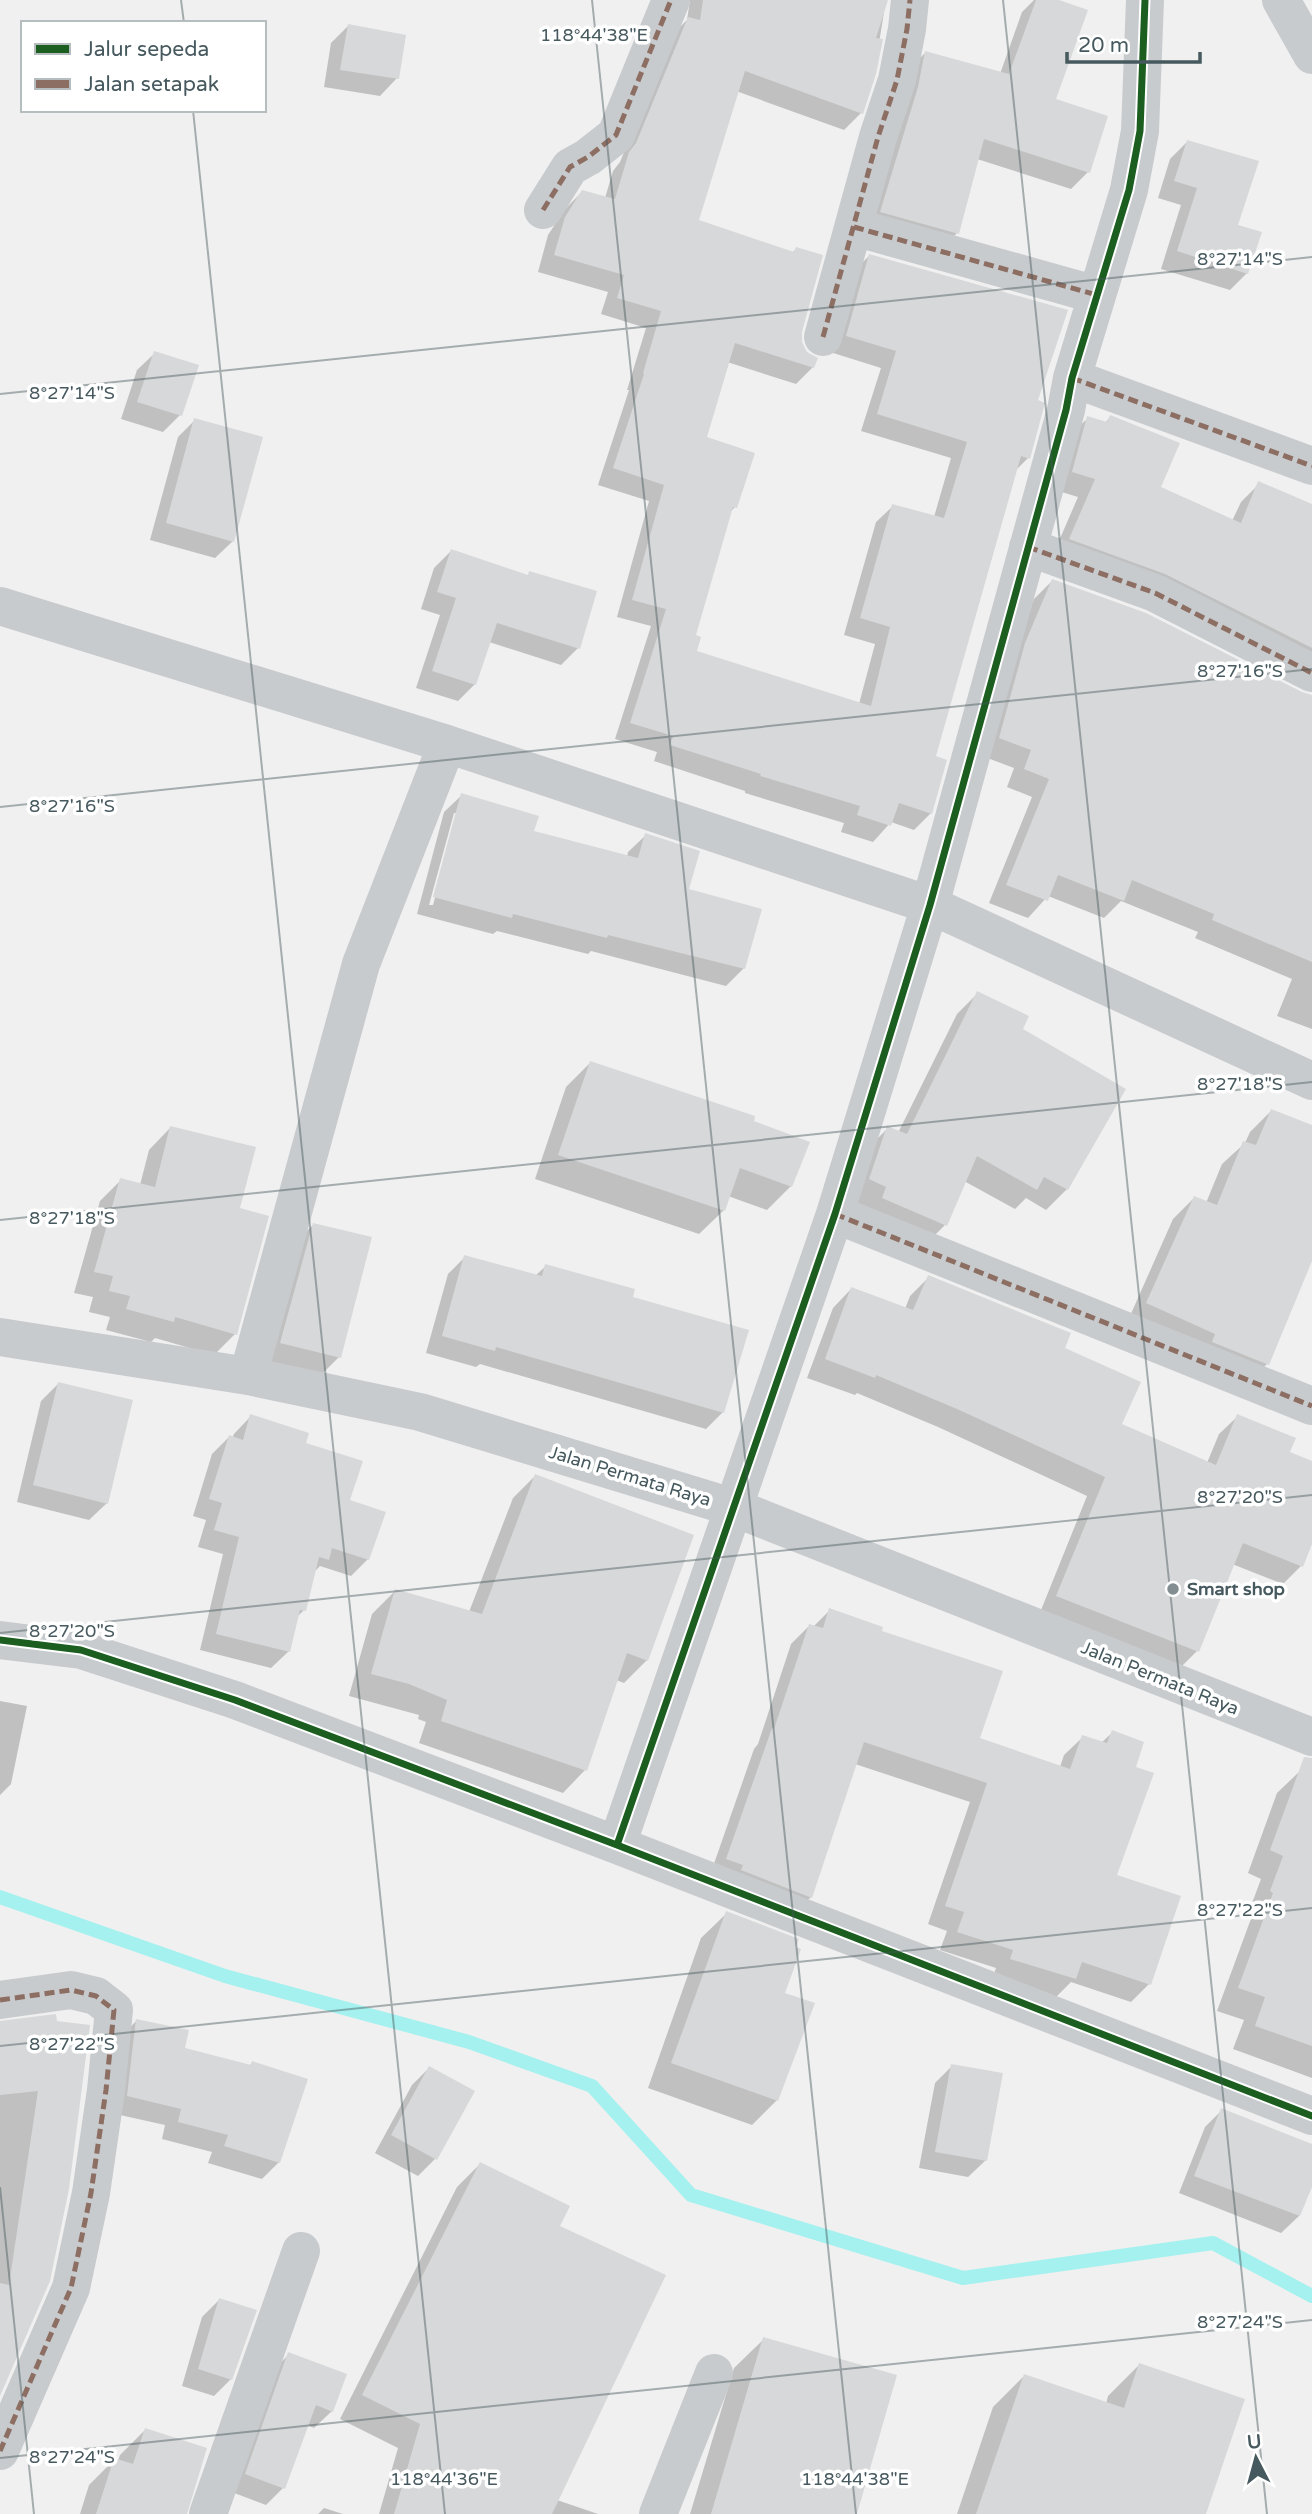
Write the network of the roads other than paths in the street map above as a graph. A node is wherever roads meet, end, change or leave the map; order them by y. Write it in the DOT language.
graph roads {
  1 [pos="671,0"];
  2 [pos="910,0"];
  3 [pos="1145,0"];
  4 [pos="1281,0"];
  5 [pos="1312,55"];
  6 [pos="542,211"];
  7 [pos="854,228"];
  8 [pos="1097,295"];
  9 [pos="823,337"];
  10 [pos="1072,378"];
  11 [pos="1312,466"];
  12 [pos="1028,547"];
  13 [pos="0,606"];
  14 [pos="1312,673"];
  15 [pos="447,744"];
  16 [pos="930,905"];
  17 [pos="1312,1081"];
  18 [pos="835,1214"];
  19 [pos="0,1337"];
  20 [pos="248,1376"];
  21 [pos="1312,1406"];
  22 [pos="735,1508"];
  23 [pos="0,1640"];
  24 [pos="1312,1737"];
  25 [pos="617,1845"];
  26 [pos="0,2000"];
  27 [pos="1312,2116"];
  28 [pos="301,2251"];
  29 [pos="714,2373"];
  30 [pos="0,2451"];
  31 [pos="208,2514"];
  32 [pos="658,2514"];
  1 -- 6 [label="street"];
  2 -- 7 [label="street"];
  3 -- 8 [label="street"];
  4 -- 5 [label="street"];
  7 -- 8 [label="street"];
  7 -- 9 [label="street"];
  8 -- 10 [label="street"];
  10 -- 11 [label="street"];
  10 -- 12 [label="street"];
  12 -- 14 [label="street"];
  12 -- 16 [label="street"];
  13 -- 15 [label="street"];
  15 -- 16 [label="street"];
  15 -- 20 [label="street"];
  16 -- 17 [label="street"];
  16 -- 18 [label="street"];
  18 -- 21 [label="street"];
  18 -- 22 [label="street"];
  19 -- 20 [label="street, Jalan Permata Raya"];
  20 -- 22 [label="street, Jalan Permata Raya"];
  22 -- 24 [label="street, Jalan Permata Raya"];
  22 -- 25 [label="street"];
  23 -- 25 [label="street"];
  25 -- 27 [label="street"];
  26 -- 30 [label="street"];
  28 -- 31 [label="street"];
  29 -- 32 [label="street"];
}
